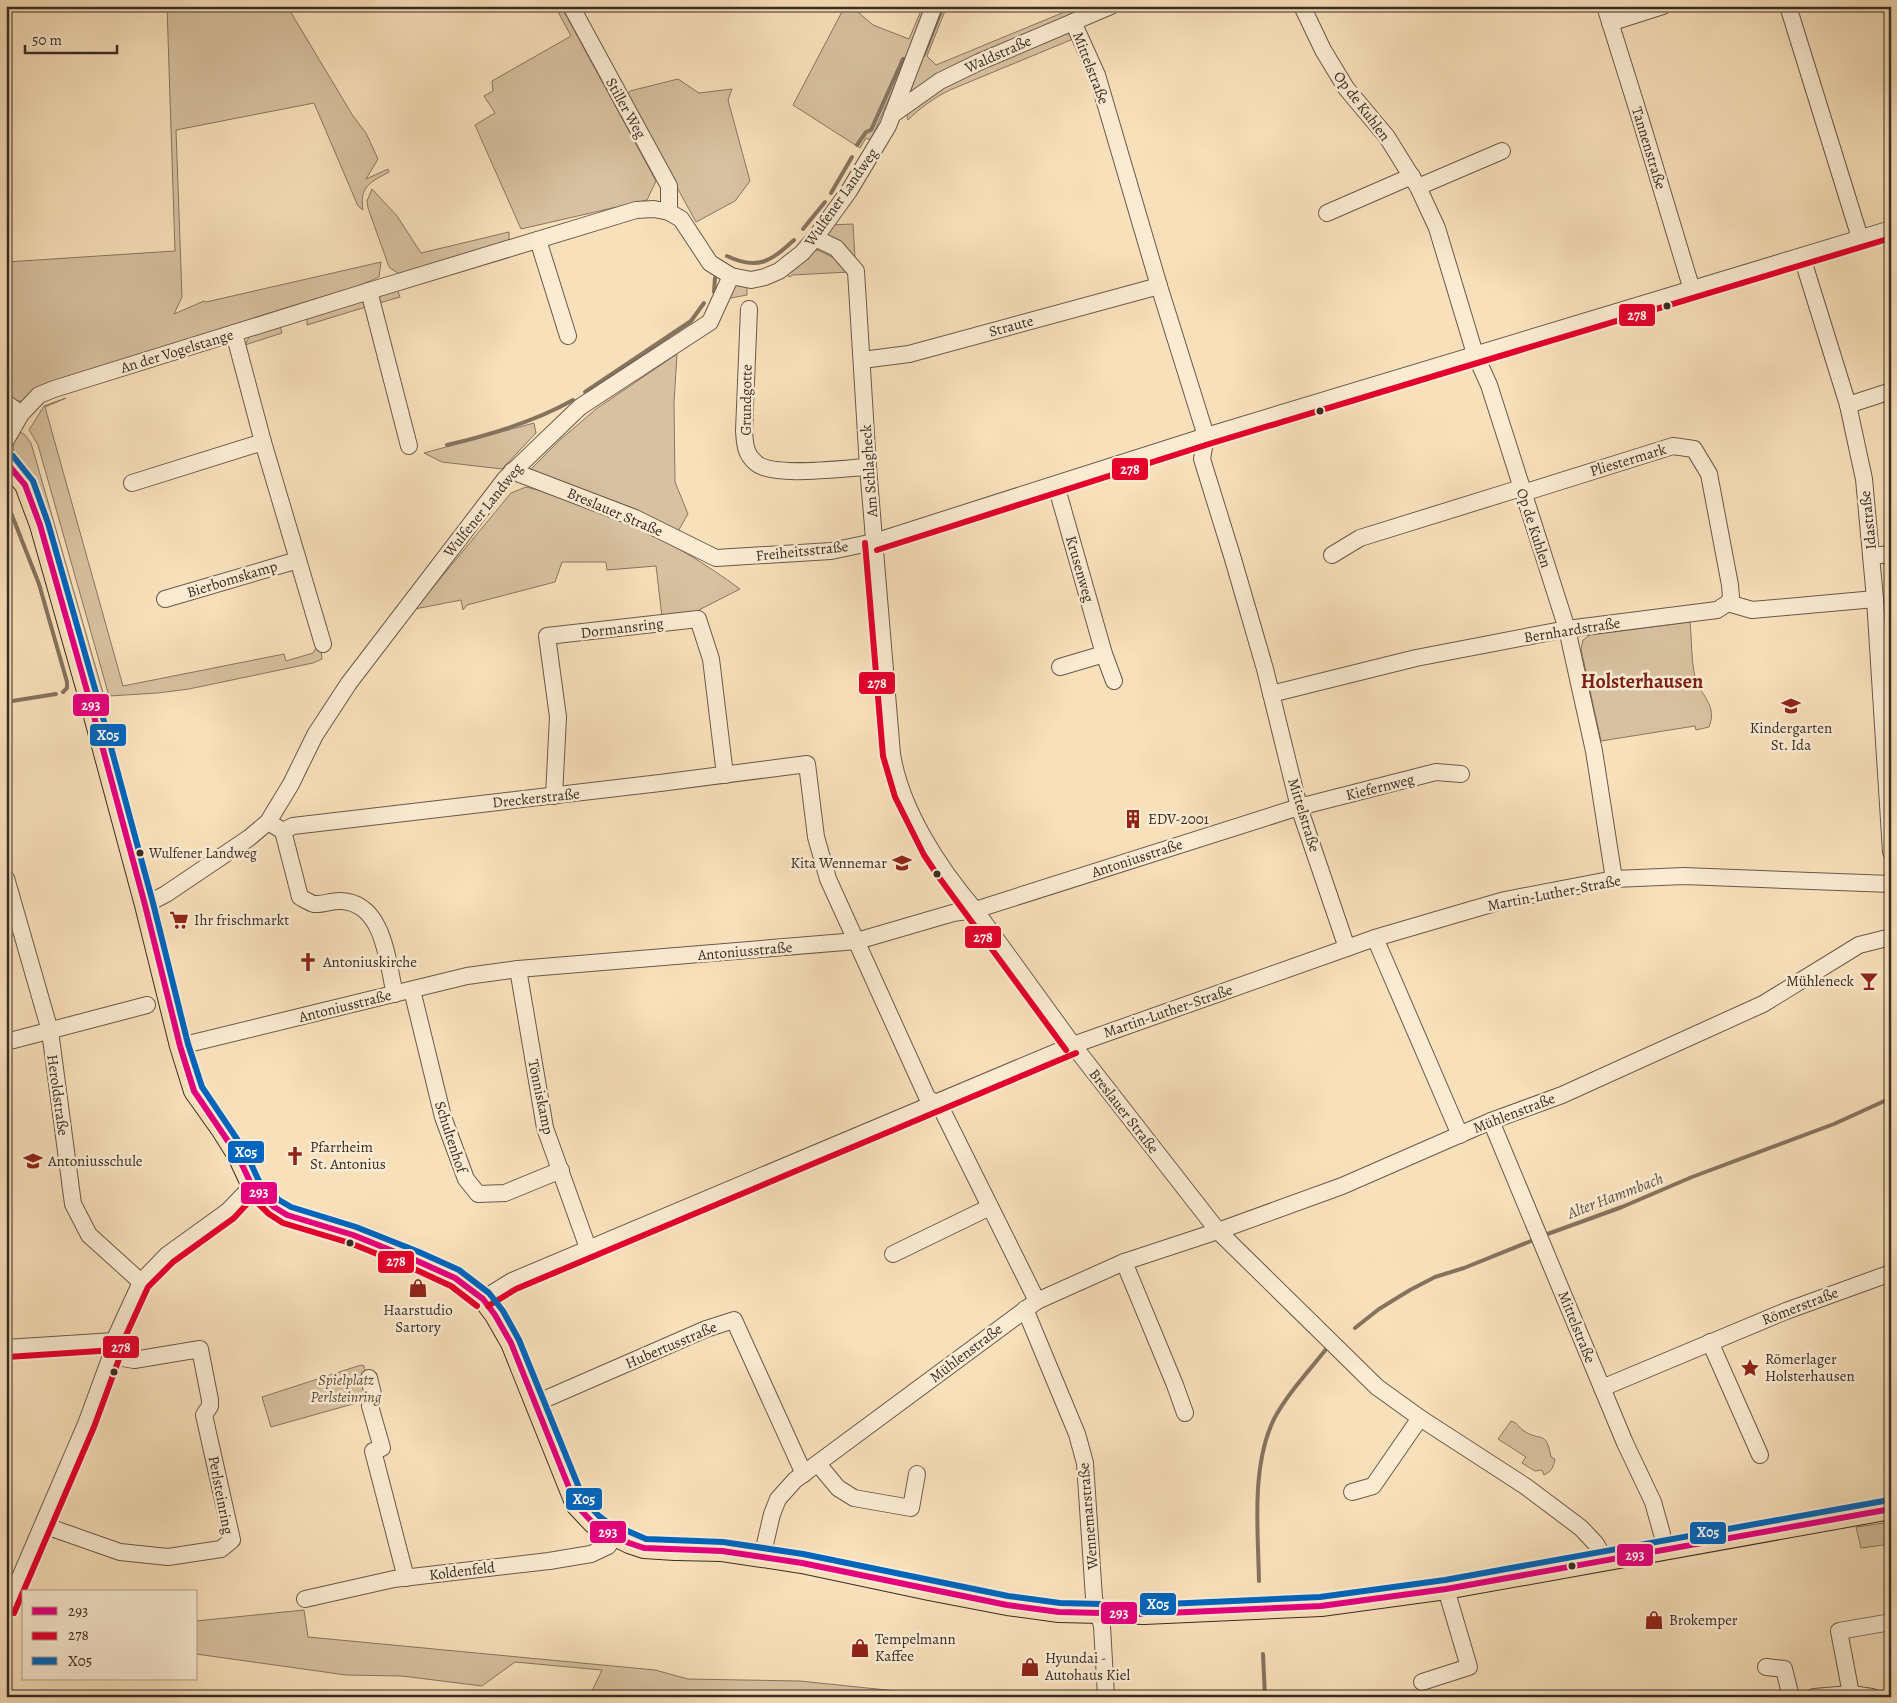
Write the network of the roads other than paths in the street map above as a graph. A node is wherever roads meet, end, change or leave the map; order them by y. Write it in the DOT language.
graph roads {
  1 [pos="571,6"];
  2 [pos="934,6"];
  3 [pos="1111,6"];
  4 [pos="1302,6"];
  5 [pos="1605,6"];
  6 [pos="1663,6"];
  7 [pos="1788,6"];
  8 [pos="1073,22"];
  9 [pos="1610,23"];
  10 [pos="892,115"];
  11 [pos="1502,151"];
  12 [pos="1415,181"];
  13 [pos="669,212"];
  14 [pos="1327,213"];
  15 [pos="1891,229"];
  16 [pos="815,238"];
  17 [pos="1860,238"];
  18 [pos="538,240"];
  19 [pos="1802,257"];
  20 [pos="731,276"];
  21 [pos="1159,286"];
  22 [pos="369,290"];
  23 [pos="1692,290"];
  24 [pos="749,308"];
  25 [pos="234,333"];
  26 [pos="568,336"];
  27 [pos="1475,354"];
  28 [pos="862,360"];
  29 [pos="1891,391"];
  30 [pos="6,403"];
  31 [pos="1848,404"];
  32 [pos="21,414"];
  33 [pos="1206,436"];
  34 [pos="6,440"];
  35 [pos="263,442"];
  36 [pos="409,446"];
  37 [pos="6,462"];
  38 [pos="868,467"];
  39 [pos="512,471"];
  40 [pos="132,483"];
  41 [pos="1056,485"];
  42 [pos="1522,490"];
  43 [pos="874,542"];
  44 [pos="1891,554"];
  45 [pos="1332,555"];
  46 [pos="1871,556"];
  47 [pos="716,558"];
  48 [pos="298,560"];
  49 [pos="165,599"];
  50 [pos="1875,600"];
  51 [pos="1728,603"];
  52 [pos="1567,629"];
  53 [pos="323,644"];
  54 [pos="1104,654"];
  55 [pos="1060,667"];
  56 [pos="1114,681"];
  57 [pos="1271,694"];
  58 [pos="1886,713"];
  59 [pos="892,754"];
  60 [pos="807,764"];
  61 [pos="1461,774"];
  62 [pos="725,775"];
  63 [pos="554,796"];
  64 [pos="1299,807"];
  65 [pos="268,822"];
  66 [pos="283,831"];
  67 [pos="1891,852"];
  68 [pos="6,878"];
  69 [pos="1614,879"];
  70 [pos="1891,884"];
  71 [pos="145,906"];
  72 [pos="975,910"];
  73 [pos="1891,937"];
  74 [pos="1375,938"];
  75 [pos="857,942"];
  76 [pos="1347,948"];
  77 [pos="518,969"];
  78 [pos="412,990"];
  79 [pos="395,994"];
  80 [pos="147,1005"];
  81 [pos="50,1031"];
  82 [pos="6,1042"];
  83 [pos="1073,1045"];
  84 [pos="180,1046"];
  85 [pos="933,1104"];
  86 [pos="1491,1121"];
  87 [pos="1460,1134"];
  88 [pos="561,1170"];
  89 [pos="252,1186"];
  90 [pos="990,1206"];
  91 [pos="1218,1231"];
  92 [pos="588,1248"];
  93 [pos="893,1254"];
  94 [pos="1124,1262"];
  95 [pos="1891,1273"];
  96 [pos="141,1282"];
  97 [pos="483,1299"];
  98 [pos="1031,1305"];
  99 [pos="1710,1342"];
  100 [pos="6,1348"];
  101 [pos="112,1349"];
  102 [pos="369,1378"];
  103 [pos="1602,1388"];
  104 [pos="534,1404"];
  105 [pos="1185,1413"];
  106 [pos="1420,1418"];
  107 [pos="1760,1456"];
  108 [pos="818,1464"];
  109 [pos="804,1474"];
  110 [pos="917,1474"];
  111 [pos="1352,1492"];
  112 [pos="1891,1509"];
  113 [pos="44,1525"];
  114 [pos="1662,1534"];
  115 [pos="614,1537"];
  116 [pos="762,1558"];
  117 [pos="1605,1560"];
  118 [pos="406,1578"];
  119 [pos="1446,1589"];
  120 [pos="305,1599"];
  121 [pos="6,1610"];
  122 [pos="1098,1614"];
  123 [pos="1891,1622"];
  124 [pos="1766,1667"];
  125 [pos="1422,1682"];
  126 [pos="1851,1694"];
  127 [pos="1106,1697"];
  128 [pos="1791,1697"];
  129 [pos="1814,1697"];
  130 [pos="1872,1697"];
  1 -- 13 [label="street, Stiller Weg"];
  2 -- 10 [label="street, Wulfener Landweg"];
  3 -- 8 [label="street, Waldstraße"];
  4 -- 12 [label="street, Op de Kuhlen"];
  5 -- 9 [label="street, Tannenstraße"];
  6 -- 9 [label="street"];
  7 -- 17 [label="street"];
  8 -- 10 [label="street, Waldstraße"];
  8 -- 21 [label="street, Mittelstraße"];
  9 -- 23 [label="street, Tannenstraße"];
  10 -- 16 [label="street, Wulfener Landweg"];
  11 -- 12 [label="street"];
  12 -- 14 [label="street"];
  12 -- 27 [label="street, Op de Kuhlen"];
  13 -- 18 [label="street, An der Vogelstange"];
  13 -- 20 [label="street"];
  15 -- 17 [label="street, Freiheitsstraße"];
  16 -- 20 [label="street, Wulfener Landweg"];
  16 -- 28 [label="street, Am Schlagheck"];
  17 -- 19 [label="street, Freiheitsstraße"];
  18 -- 22 [label="street, An der Vogelstange"];
  18 -- 26 [label="street"];
  19 -- 23 [label="street, Freiheitsstraße"];
  19 -- 31 [label="street, Idastraße"];
  20 -- 39 [label="street, Wulfener Landweg"];
  21 -- 28 [label="street, Straute"];
  21 -- 33 [label="street, Mittelstraße"];
  22 -- 25 [label="street, An der Vogelstange"];
  22 -- 36 [label="street"];
  23 -- 27 [label="street, Freiheitsstraße"];
  24 -- 38 [label="street, Grundgotte"];
  25 -- 32 [label="street, An der Vogelstange"];
  25 -- 35 [label="street, Bierbomskamp"];
  27 -- 33 [label="street, Freiheitsstraße"];
  27 -- 42 [label="street, Op de Kuhlen"];
  28 -- 38 [label="street, Am Schlagheck"];
  29 -- 31 [label="street"];
  30 -- 32 [label="street"];
  31 -- 46 [label="street, Idastraße"];
  32 -- 34 [label="street, An der Vogelstange"];
  33 -- 41 [label="street, Freiheitsstraße"];
  33 -- 57 [label="street, Mittelstraße"];
  35 -- 40 [label="street"];
  35 -- 48 [label="street, Bierbomskamp"];
  37 -- 71 [label="main road"];
  38 -- 43 [label="street, Am Schlagheck"];
  39 -- 47 [label="street, Breslauer Straße"];
  39 -- 65 [label="street, Wulfener Landweg"];
  41 -- 43 [label="street, Freiheitsstraße"];
  41 -- 54 [label="street, Krusenweg"];
  42 -- 45 [label="street, Pliestermark"];
  42 -- 51 [label="street, Pliestermark"];
  42 -- 52 [label="street, Op de Kuhlen"];
  43 -- 47 [label="street, Freiheitsstraße"];
  43 -- 59 [label="street, Am Schlagheck"];
  44 -- 46 [label="street"];
  46 -- 50 [label="street, Idastraße"];
  48 -- 49 [label="street, Bierbomskamp"];
  48 -- 53 [label="street, Bierbomskamp"];
  50 -- 51 [label="street"];
  50 -- 58 [label="street, Idastraße"];
  51 -- 52 [label="street, Bernhardstraße"];
  52 -- 57 [label="street, Bernhardstraße"];
  52 -- 69 [label="street, Op de Kuhlen"];
  54 -- 55 [label="street"];
  54 -- 56 [label="street, Krusenweg"];
  57 -- 64 [label="street, Mittelstraße"];
  58 -- 67 [label="street, Idastraße"];
  59 -- 72 [label="street, Breslauer Straße"];
  60 -- 62 [label="street, Dreckerstraße"];
  60 -- 75 [label="street, Wennemarstraße"];
  61 -- 64 [label="street, Kiefernweg"];
  62 -- 63 [label="street, Dreckerstraße"];
  62 -- 63 [label="street, Dormansring"];
  63 -- 66 [label="street, Dreckerstraße"];
  64 -- 72 [label="street, Antoniusstraße"];
  64 -- 76 [label="street, Mittelstraße"];
  65 -- 66 [label="street"];
  65 -- 71 [label="street, Wulfener Landweg"];
  66 -- 79 [label="street"];
  68 -- 81 [label="street, Heroldstraße"];
  69 -- 70 [label="street, Martin-Luther-Straße"];
  69 -- 74 [label="street, Martin-Luther-Straße"];
  71 -- 84 [label="main road"];
  72 -- 75 [label="street, Antoniusstraße"];
  72 -- 83 [label="street, Breslauer Straße"];
  73 -- 86 [label="street, Mühlenstraße"];
  74 -- 76 [label="street, Martin-Luther-Straße"];
  74 -- 87 [label="street"];
  75 -- 77 [label="street, Antoniusstraße"];
  75 -- 85 [label="street, Wennemarstraße"];
  76 -- 83 [label="street, Martin-Luther-Straße"];
  77 -- 78 [label="street, Antoniusstraße"];
  77 -- 88 [label="street, Tönniskamp"];
  78 -- 79 [label="street, Antoniusstraße"];
  78 -- 88 [label="street, Schultenhof"];
  79 -- 84 [label="street, Antoniusstraße"];
  80 -- 81 [label="street, Heroldstraße"];
  81 -- 82 [label="street, Heroldstraße"];
  81 -- 96 [label="street, Heroldstraße"];
  83 -- 85 [label="street, Martin-Luther-Straße"];
  83 -- 91 [label="street, Breslauer Straße"];
  84 -- 89 [label="main road"];
  85 -- 90 [label="street, Wennemarstraße"];
  85 -- 92 [label="street, Martin-Luther-Straße"];
  86 -- 87 [label="street, Mühlenstraße"];
  86 -- 103 [label="street, Mittelstraße"];
  87 -- 91 [label="street, Mühlenstraße"];
  88 -- 92 [label="street, Tönniskamp"];
  89 -- 96 [label="street"];
  89 -- 97 [label="main road"];
  90 -- 93 [label="street"];
  90 -- 98 [label="street, Wennemarstraße"];
  91 -- 94 [label="street, Mühlenstraße"];
  91 -- 106 [label="street, Breslauer Straße"];
  92 -- 97 [label="street, Martin-Luther-Straße"];
  94 -- 98 [label="street, Mühlenstraße"];
  94 -- 105 [label="street"];
  95 -- 99 [label="street, Römerstraße"];
  96 -- 101 [label="street"];
  97 -- 104 [label="main road"];
  98 -- 108 [label="street, Mühlenstraße"];
  98 -- 122 [label="street, Wennemarstraße"];
  99 -- 103 [label="street, Römerstraße"];
  99 -- 107 [label="street"];
  100 -- 101 [label="street"];
  101 -- 113 [label="street"];
  101 -- 113 [label="street, Perlsteinring"];
  102 -- 118 [label="street"];
  103 -- 114 [label="street, Mittelstraße"];
  104 -- 109 [label="street, Hubertusstraße"];
  104 -- 115 [label="main road"];
  106 -- 111 [label="street"];
  106 -- 117 [label="street, Breslauer Straße"];
  108 -- 109 [label="street, Mühlenstraße"];
  108 -- 110 [label="street"];
  109 -- 116 [label="street, Mühlenstraße"];
  112 -- 117 [label="main road"];
  113 -- 121 [label="street"];
  115 -- 116 [label="main road"];
  115 -- 118 [label="street, Koldenfeld"];
  116 -- 122 [label="main road"];
  117 -- 119 [label="main road"];
  118 -- 120 [label="street, Koldenfeld"];
  119 -- 122 [label="main road"];
  119 -- 125 [label="street"];
  122 -- 127 [label="street, Wennemarstraße"];
  123 -- 126 [label="street"];
  124 -- 128 [label="street"];
  126 -- 129 [label="street"];
  126 -- 130 [label="street"];
}
